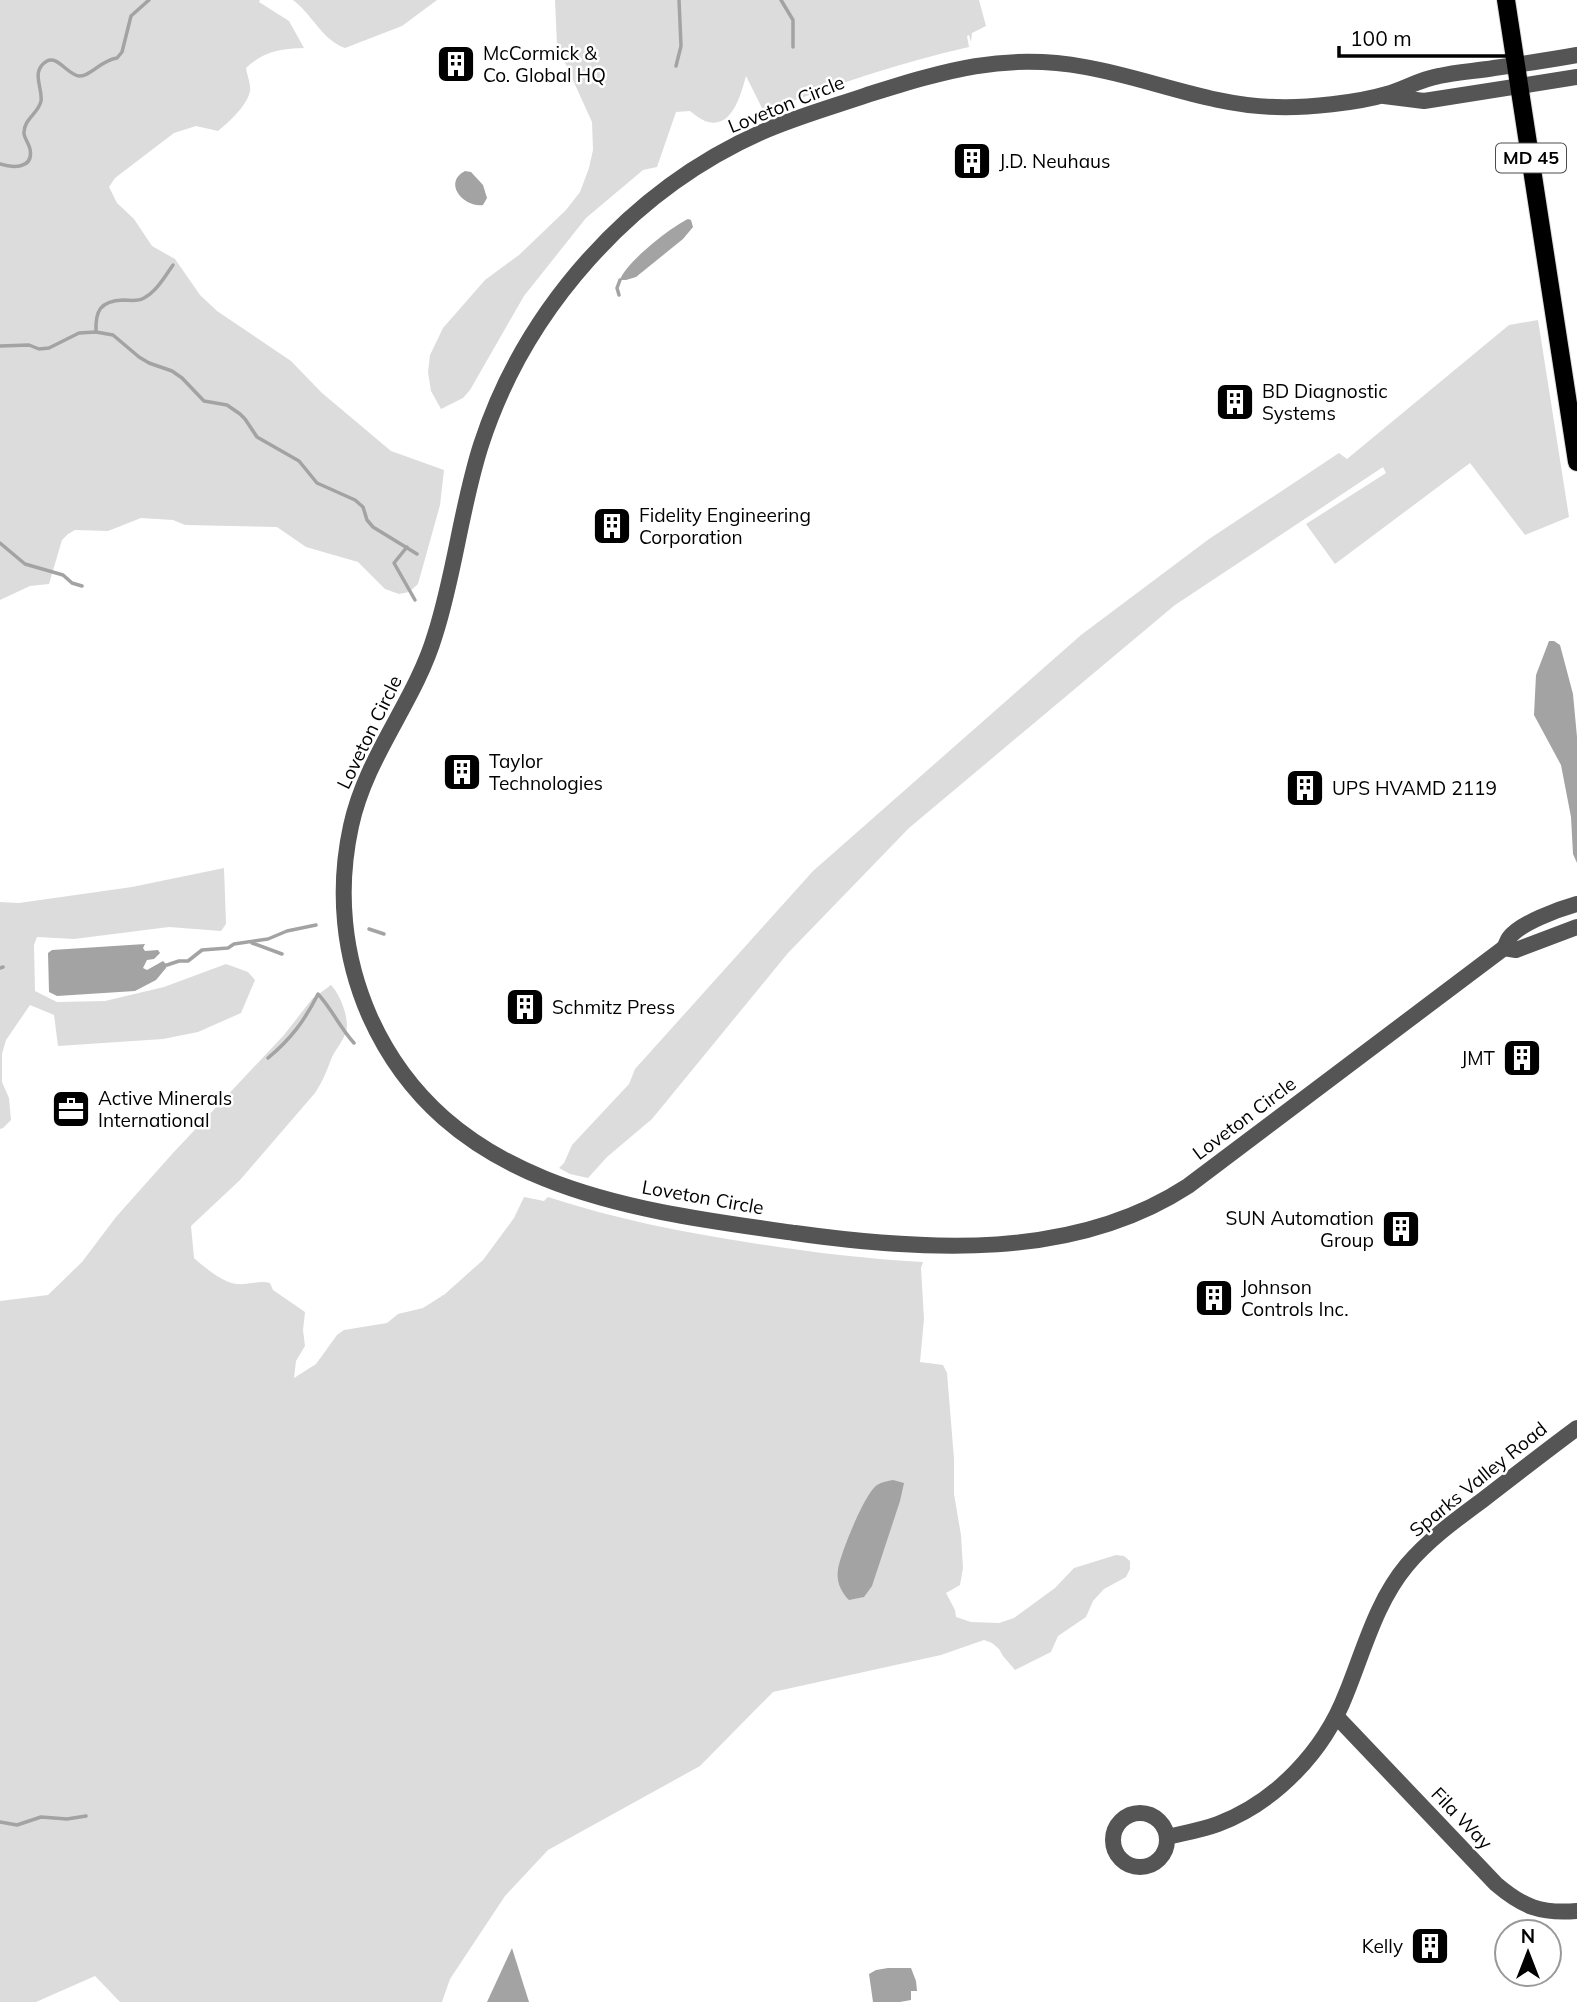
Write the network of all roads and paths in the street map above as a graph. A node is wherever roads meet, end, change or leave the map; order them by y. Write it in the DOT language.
graph roads {
  1 [pos="1506,0"];
  2 [pos="1577,55"];
  3 [pos="1516,65"];
  4 [pos="1577,77"];
  5 [pos="1520,87"];
  6 [pos="1381,96"];
  7 [pos="1577,462"];
  8 [pos="1577,904"];
  9 [pos="1577,927"];
  10 [pos="1504,948"];
  11 [pos="1577,1428"];
  12 [pos="1336,1717"];
  13 [pos="1167,1837"];
  14 [pos="1577,1911"];
  1 -- 3 [label="main road, MD 45"];
  2 -- 3 [label="street, Loveton Circle"];
  3 -- 5 [label="main road, MD 45"];
  3 -- 6 [label="street, Loveton Circle"];
  4 -- 5 [label="street, Loveton Circle"];
  5 -- 6 [label="street, Loveton Circle"];
  5 -- 7 [label="main road, MD 45"];
  6 -- 10 [label="street, Loveton Circle"];
  8 -- 10 [label="street, Loveton Circle"];
  9 -- 10 [label="street, Loveton Circle"];
  11 -- 12 [label="street, Sparks Valley Road"];
  12 -- 13 [label="street, Sparks Valley Road"];
  12 -- 14 [label="street, Fila Way"];
}
